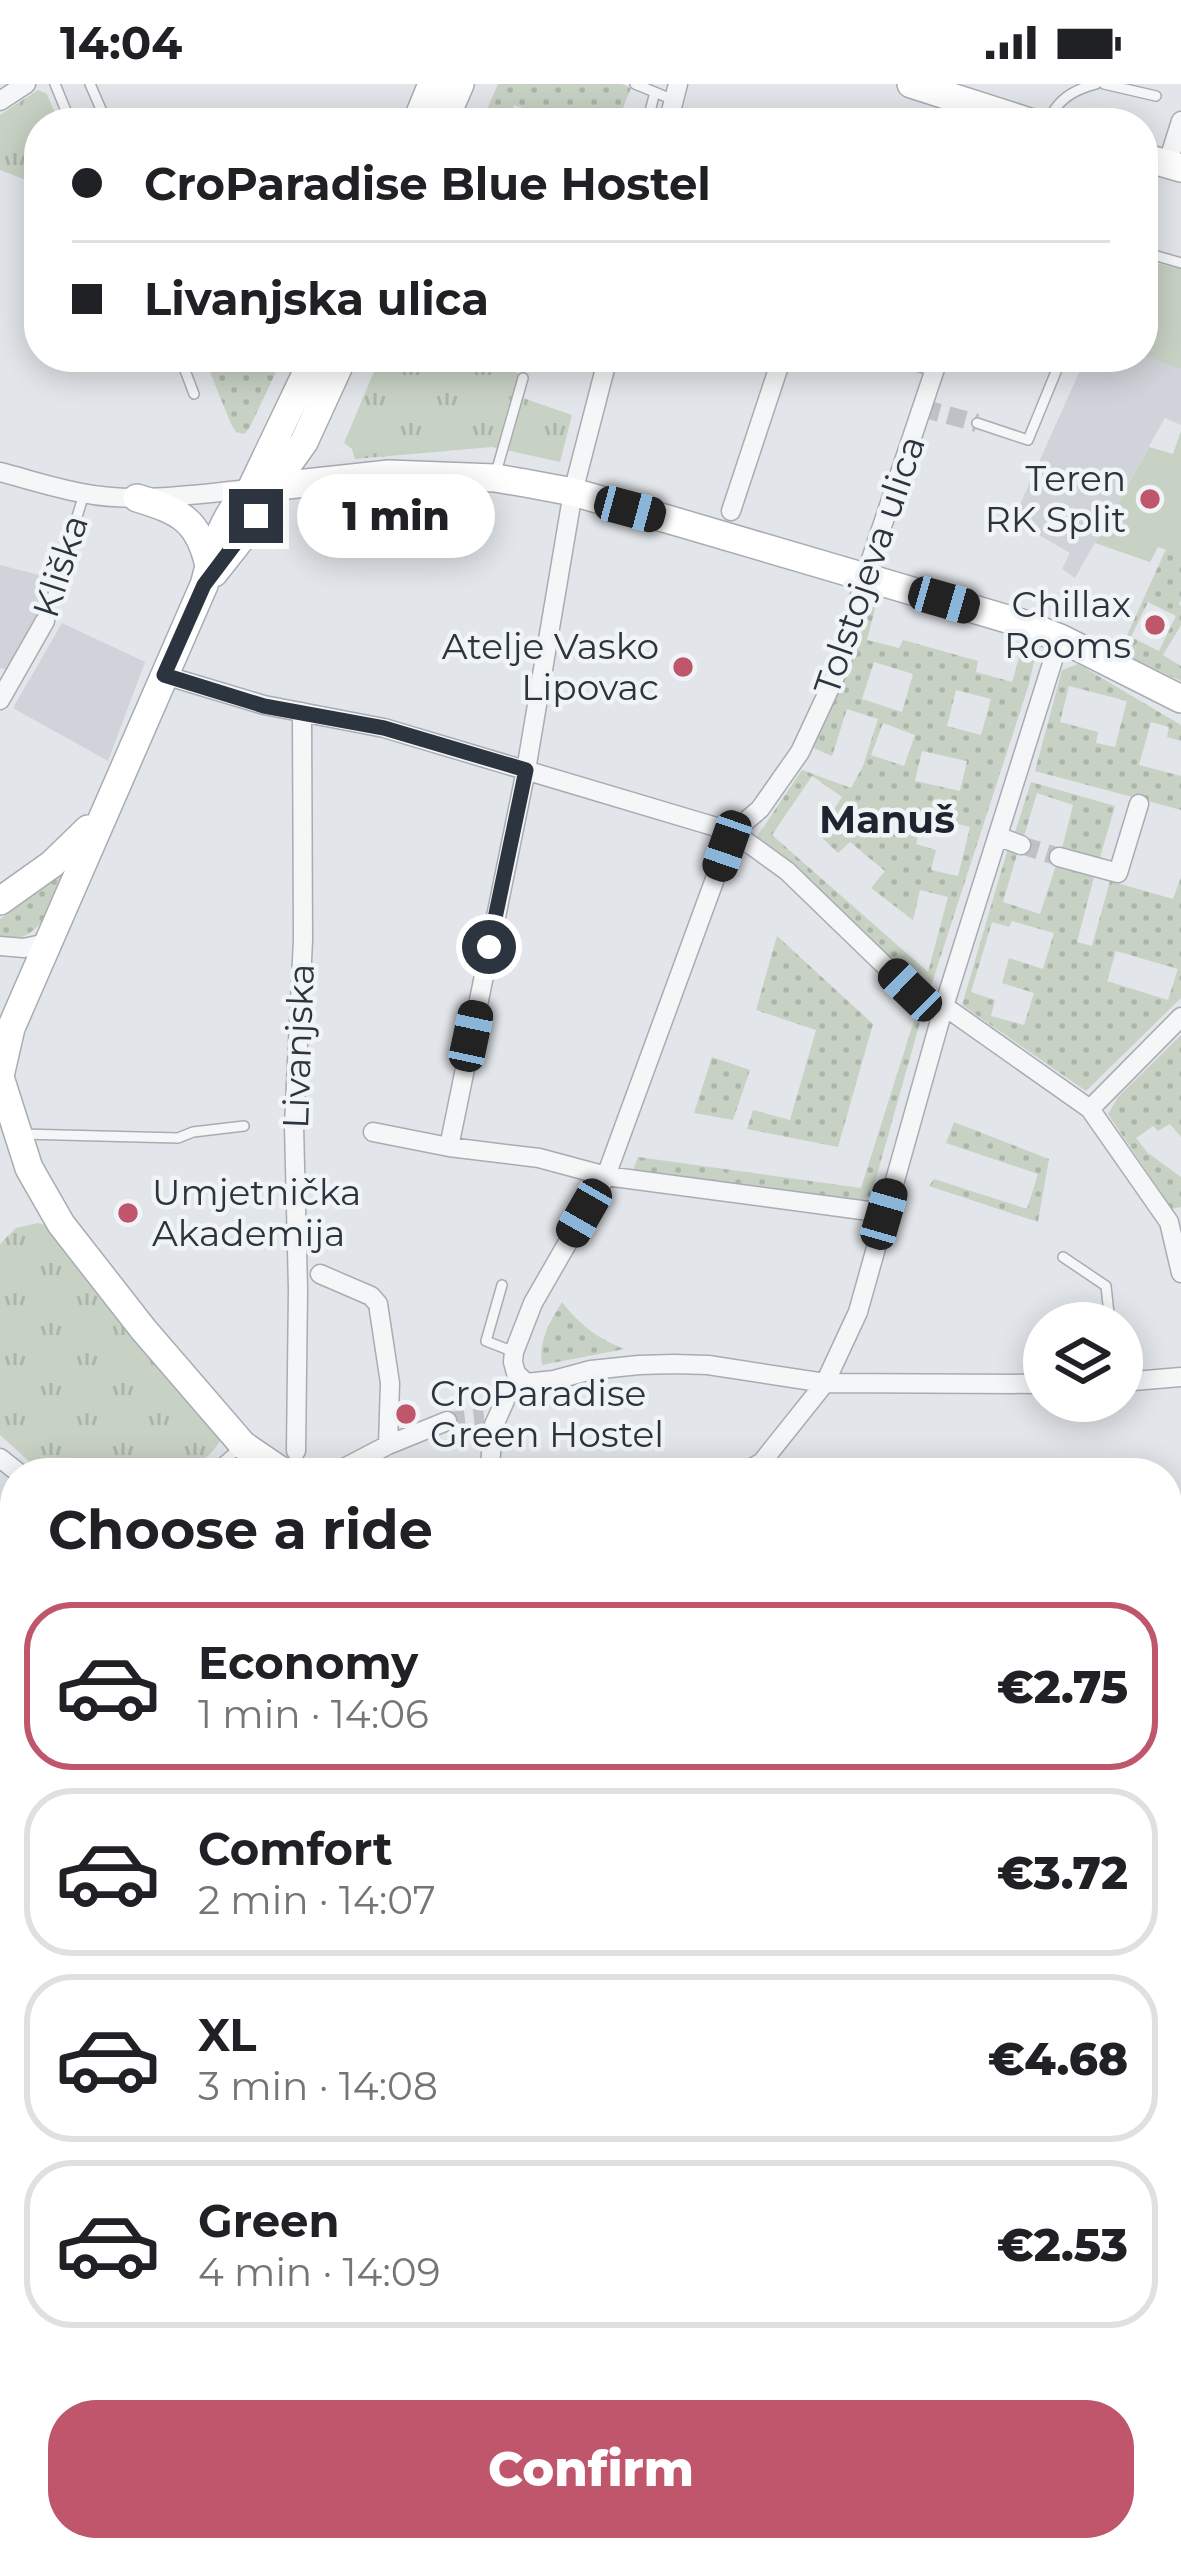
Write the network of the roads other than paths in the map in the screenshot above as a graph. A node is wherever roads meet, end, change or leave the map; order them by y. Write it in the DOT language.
graph roads {
  1 [pos="26,84"];
  2 [pos="635,84"];
  3 [pos="910,84"];
  4 [pos="1100,84"];
  5 [pos="948,90"];
  6 [pos="669,92"];
  7 [pos="1156,96"];
  8 [pos="0,101"];
  9 [pos="990,108"];
  10 [pos="1054,108"];
  11 [pos="1181,122"];
  12 [pos="1164,163"];
  13 [pos="186,372"];
  14 [pos="308,372"];
  15 [pos="336,372"];
  16 [pos="604,372"];
  17 [pos="777,372"];
  18 [pos="934,372"];
  19 [pos="1056,372"];
  20 [pos="523,378"];
  21 [pos="194,394"];
  22 [pos="976,423"];
  23 [pos="0,472"];
  24 [pos="495,478"];
  25 [pos="262,488"];
  26 [pos="573,493"];
  27 [pos="83,494"];
  28 [pos="137,498"];
  29 [pos="731,511"];
  30 [pos="207,576"];
  31 [pos="866,577"];
  32 [pos="45,621"];
  33 [pos="1060,638"];
  34 [pos="164,675"];
  35 [pos="1181,699"];
  36 [pos="0,700"];
  37 [pos="302,712"];
  38 [pos="526,770"];
  39 [pos="1139,804"];
  40 [pos="103,813"];
  41 [pos="733,832"];
  42 [pos="1059,856"];
  43 [pos="0,901"];
  44 [pos="46,943"];
  45 [pos="0,946"];
  46 [pos="944,1006"];
  47 [pos="1181,1017"];
  48 [pos="0,1077"];
  49 [pos="1090,1109"];
  50 [pos="244,1126"];
  51 [pos="373,1132"];
  52 [pos="16,1135"];
  53 [pos="449,1147"];
  54 [pos="606,1176"];
  55 [pos="884,1214"];
  56 [pos="1175,1221"];
  57 [pos="1063,1257"];
  58 [pos="1181,1273"];
  59 [pos="320,1274"];
  60 [pos="502,1286"];
  61 [pos="1108,1302"];
  62 [pos="514,1352"];
  63 [pos="1181,1377"];
  64 [pos="1143,1380"];
  65 [pos="526,1383"];
  66 [pos="825,1383"];
  67 [pos="1023,1384"];
  68 [pos="447,1421"];
  69 [pos="388,1444"];
  70 [pos="243,1445"];
  71 [pos="228,1458"];
  72 [pos="279,1458"];
  73 [pos="290,1458"];
  74 [pos="362,1458"];
  75 [pos="489,1458"];
  76 [pos="765,1458"];
  1 -- 8 [label="street"];
  2 -- 6 [label="lane"];
  3 -- 5 [label="street"];
  4 -- 7 [label="lane"];
  4 -- 10 [label="lane"];
  5 -- 9 [label="street"];
  11 -- 12 [label="street"];
  13 -- 21 [label="lane"];
  14 -- 25 [label="street"];
  15 -- 25 [label="street"];
  16 -- 26 [label="street"];
  17 -- 29 [label="street"];
  18 -- 31 [label="street, Tolstojeva ulica"];
  19 -- 22 [label="lane"];
  20 -- 24 [label="lane"];
  23 -- 27 [label="street"];
  24 -- 25 [label="street"];
  24 -- 26 [label="street"];
  25 -- 28 [label="street"];
  25 -- 30 [label="street"];
  26 -- 31 [label="street"];
  26 -- 38 [label="street"];
  27 -- 28 [label="street"];
  27 -- 32 [label="lane, Kliška"];
  28 -- 30 [label="street"];
  30 -- 34 [label="street"];
  31 -- 33 [label="street"];
  31 -- 41 [label="street, Tolstojeva ulica"];
  32 -- 36 [label="street, Kliška"];
  33 -- 35 [label="street"];
  33 -- 46 [label="street"];
  34 -- 37 [label="street"];
  34 -- 40 [label="street"];
  37 -- 38 [label="street"];
  37 -- 73 [label="street, Livanjska"];
  38 -- 41 [label="street"];
  38 -- 53 [label="street"];
  39 -- 42 [label="street"];
  40 -- 43 [label="street"];
  40 -- 44 [label="street"];
  41 -- 46 [label="street"];
  41 -- 54 [label="street, Tolstojeva ulica"];
  44 -- 45 [label="street"];
  44 -- 48 [label="street"];
  46 -- 49 [label="street"];
  46 -- 55 [label="street"];
  47 -- 49 [label="street"];
  48 -- 52 [label="street"];
  49 -- 56 [label="street"];
  50 -- 52 [label="lane"];
  51 -- 53 [label="street"];
  52 -- 70 [label="street"];
  53 -- 54 [label="street"];
  54 -- 55 [label="street"];
  54 -- 62 [label="street, Tolstojeva ulica"];
  55 -- 66 [label="street"];
  56 -- 58 [label="street"];
  57 -- 61 [label="lane"];
  59 -- 69 [label="street"];
  60 -- 62 [label="lane"];
  62 -- 65 [label="street"];
  63 -- 64 [label="street"];
  65 -- 66 [label="street"];
  65 -- 75 [label="street"];
  66 -- 67 [label="street"];
  66 -- 76 [label="street"];
  68 -- 69 [label="street"];
  69 -- 74 [label="street"];
  70 -- 71 [label="lane"];
  70 -- 72 [label="street"];
}
